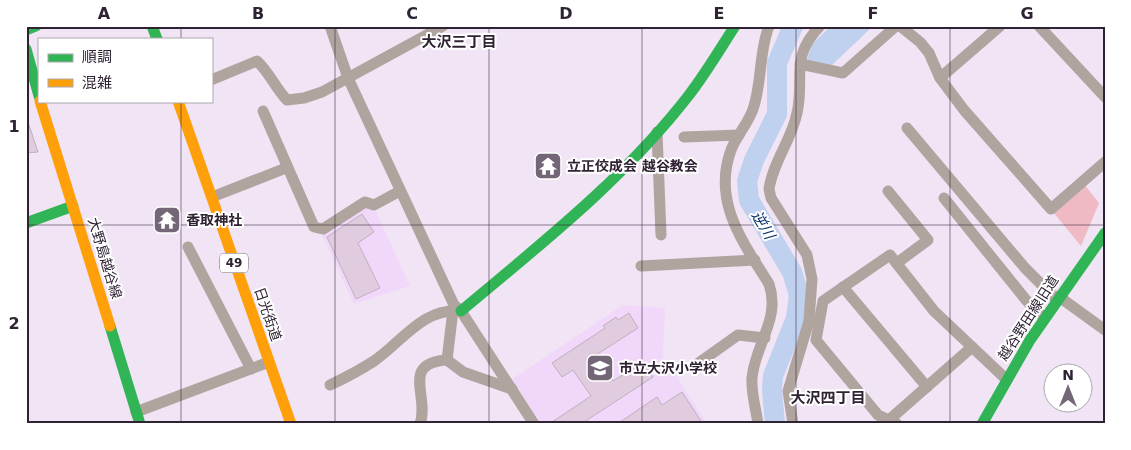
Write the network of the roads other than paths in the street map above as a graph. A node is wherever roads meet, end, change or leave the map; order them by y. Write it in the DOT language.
graph roads {
  1 [pos="36,26"];
  2 [pos="152,26"];
  3 [pos="330,26"];
  4 [pos="444,26"];
  5 [pos="735,26"];
  6 [pos="769,26"];
  7 [pos="820,26"];
  8 [pos="896,26"];
  9 [pos="900,26"];
  10 [pos="1000,26"];
  11 [pos="1040,26"];
  12 [pos="26,30"];
  13 [pos="157,38"];
  14 [pos="26,49"];
  15 [pos="800,64"];
  16 [pos="348,78"];
  17 [pos="940,78"];
  18 [pos="212,80"];
  19 [pos="38,92"];
  20 [pos="1105,97"];
  21 [pos="40,102"];
  22 [pos="178,102"];
  23 [pos="263,111"];
  24 [pos="907,128"];
  25 [pos="657,132"];
  26 [pos="739,135"];
  27 [pos="684,138"];
  28 [pos="1105,162"];
  29 [pos="286,168"];
  30 [pos="400,191"];
  31 [pos="888,191"];
  32 [pos="212,197"];
  33 [pos="944,198"];
  34 [pos="73,206"];
  35 [pos="26,223"];
  36 [pos="1105,233"];
  37 [pos="661,235"];
  38 [pos="188,247"];
  39 [pos="755,260"];
  40 [pos="897,263"];
  41 [pos="641,266"];
  42 [pos="843,287"];
  43 [pos="1057,298"];
  44 [pos="457,311"];
  45 [pos="1044,318"];
  46 [pos="1105,330"];
  47 [pos="765,338"];
  48 [pos="972,347"];
  49 [pos="447,360"];
  50 [pos="269,362"];
  51 [pos="693,367"];
  52 [pos="251,369"];
  53 [pos="1007,380"];
  54 [pos="330,385"];
  55 [pos="927,387"];
  56 [pos="512,390"];
  57 [pos="136,412"];
  58 [pos="893,422"];
  59 [pos="140,424"];
  60 [pos="291,424"];
  61 [pos="420,424"];
  62 [pos="534,424"];
  63 [pos="758,424"];
  64 [pos="793,424"];
  65 [pos="982,424"];
  1 -- 12 [label="main road"];
  2 -- 13 [label="main road"];
  3 -- 16 [label="street"];
  4 -- 16 [label="street"];
  5 -- 25 [label="main road"];
  6 -- 26 [label="street"];
  7 -- 15 [label="street"];
  8 -- 15 [label="street"];
  9 -- 17 [label="street"];
  10 -- 17 [label="street"];
  11 -- 20 [label="street"];
  14 -- 19 [label="main road"];
  15 -- 64 [label="street"];
  16 -- 18 [label="street"];
  16 -- 30 [label="street"];
  17 -- 28 [label="street"];
  21 -- 34 [label="main road, 大野島越谷線"];
  22 -- 32 [label="main road, 日光街道 / 49"];
  23 -- 29 [label="street"];
  24 -- 43 [label="street"];
  25 -- 37 [label="street"];
  25 -- 44 [label="main road"];
  26 -- 27 [label="street"];
  26 -- 39 [label="street"];
  29 -- 30 [label="street"];
  29 -- 32 [label="street"];
  30 -- 44 [label="street"];
  31 -- 40 [label="street"];
  32 -- 50 [label="main road, 日光街道 / 49"];
  33 -- 45 [label="street"];
  34 -- 35 [label="main road"];
  34 -- 57 [label="main road, 大野島越谷線"];
  36 -- 43 [label="main road, 越谷野田線旧道"];
  38 -- 52 [label="street"];
  39 -- 41 [label="street"];
  39 -- 47 [label="street"];
  40 -- 42 [label="street"];
  40 -- 48 [label="street"];
  42 -- 55 [label="street"];
  42 -- 58 [label="street"];
  43 -- 45 [label="main road, 越谷野田線旧道"];
  43 -- 46 [label="street"];
  44 -- 49 [label="street"];
  44 -- 54 [label="street"];
  44 -- 56 [label="street"];
  45 -- 53 [label="main road, 越谷野田線旧道"];
  47 -- 51 [label="street"];
  47 -- 63 [label="street"];
  48 -- 53 [label="street"];
  48 -- 55 [label="street"];
  49 -- 56 [label="street"];
  49 -- 61 [label="street"];
  50 -- 52 [label="street"];
  50 -- 60 [label="main road, 日光街道 / 49"];
  52 -- 57 [label="street"];
  53 -- 65 [label="main road, 越谷野田線旧道"];
  55 -- 58 [label="street"];
  56 -- 62 [label="street"];
  57 -- 59 [label="main road, 大野島越谷線"];
}
